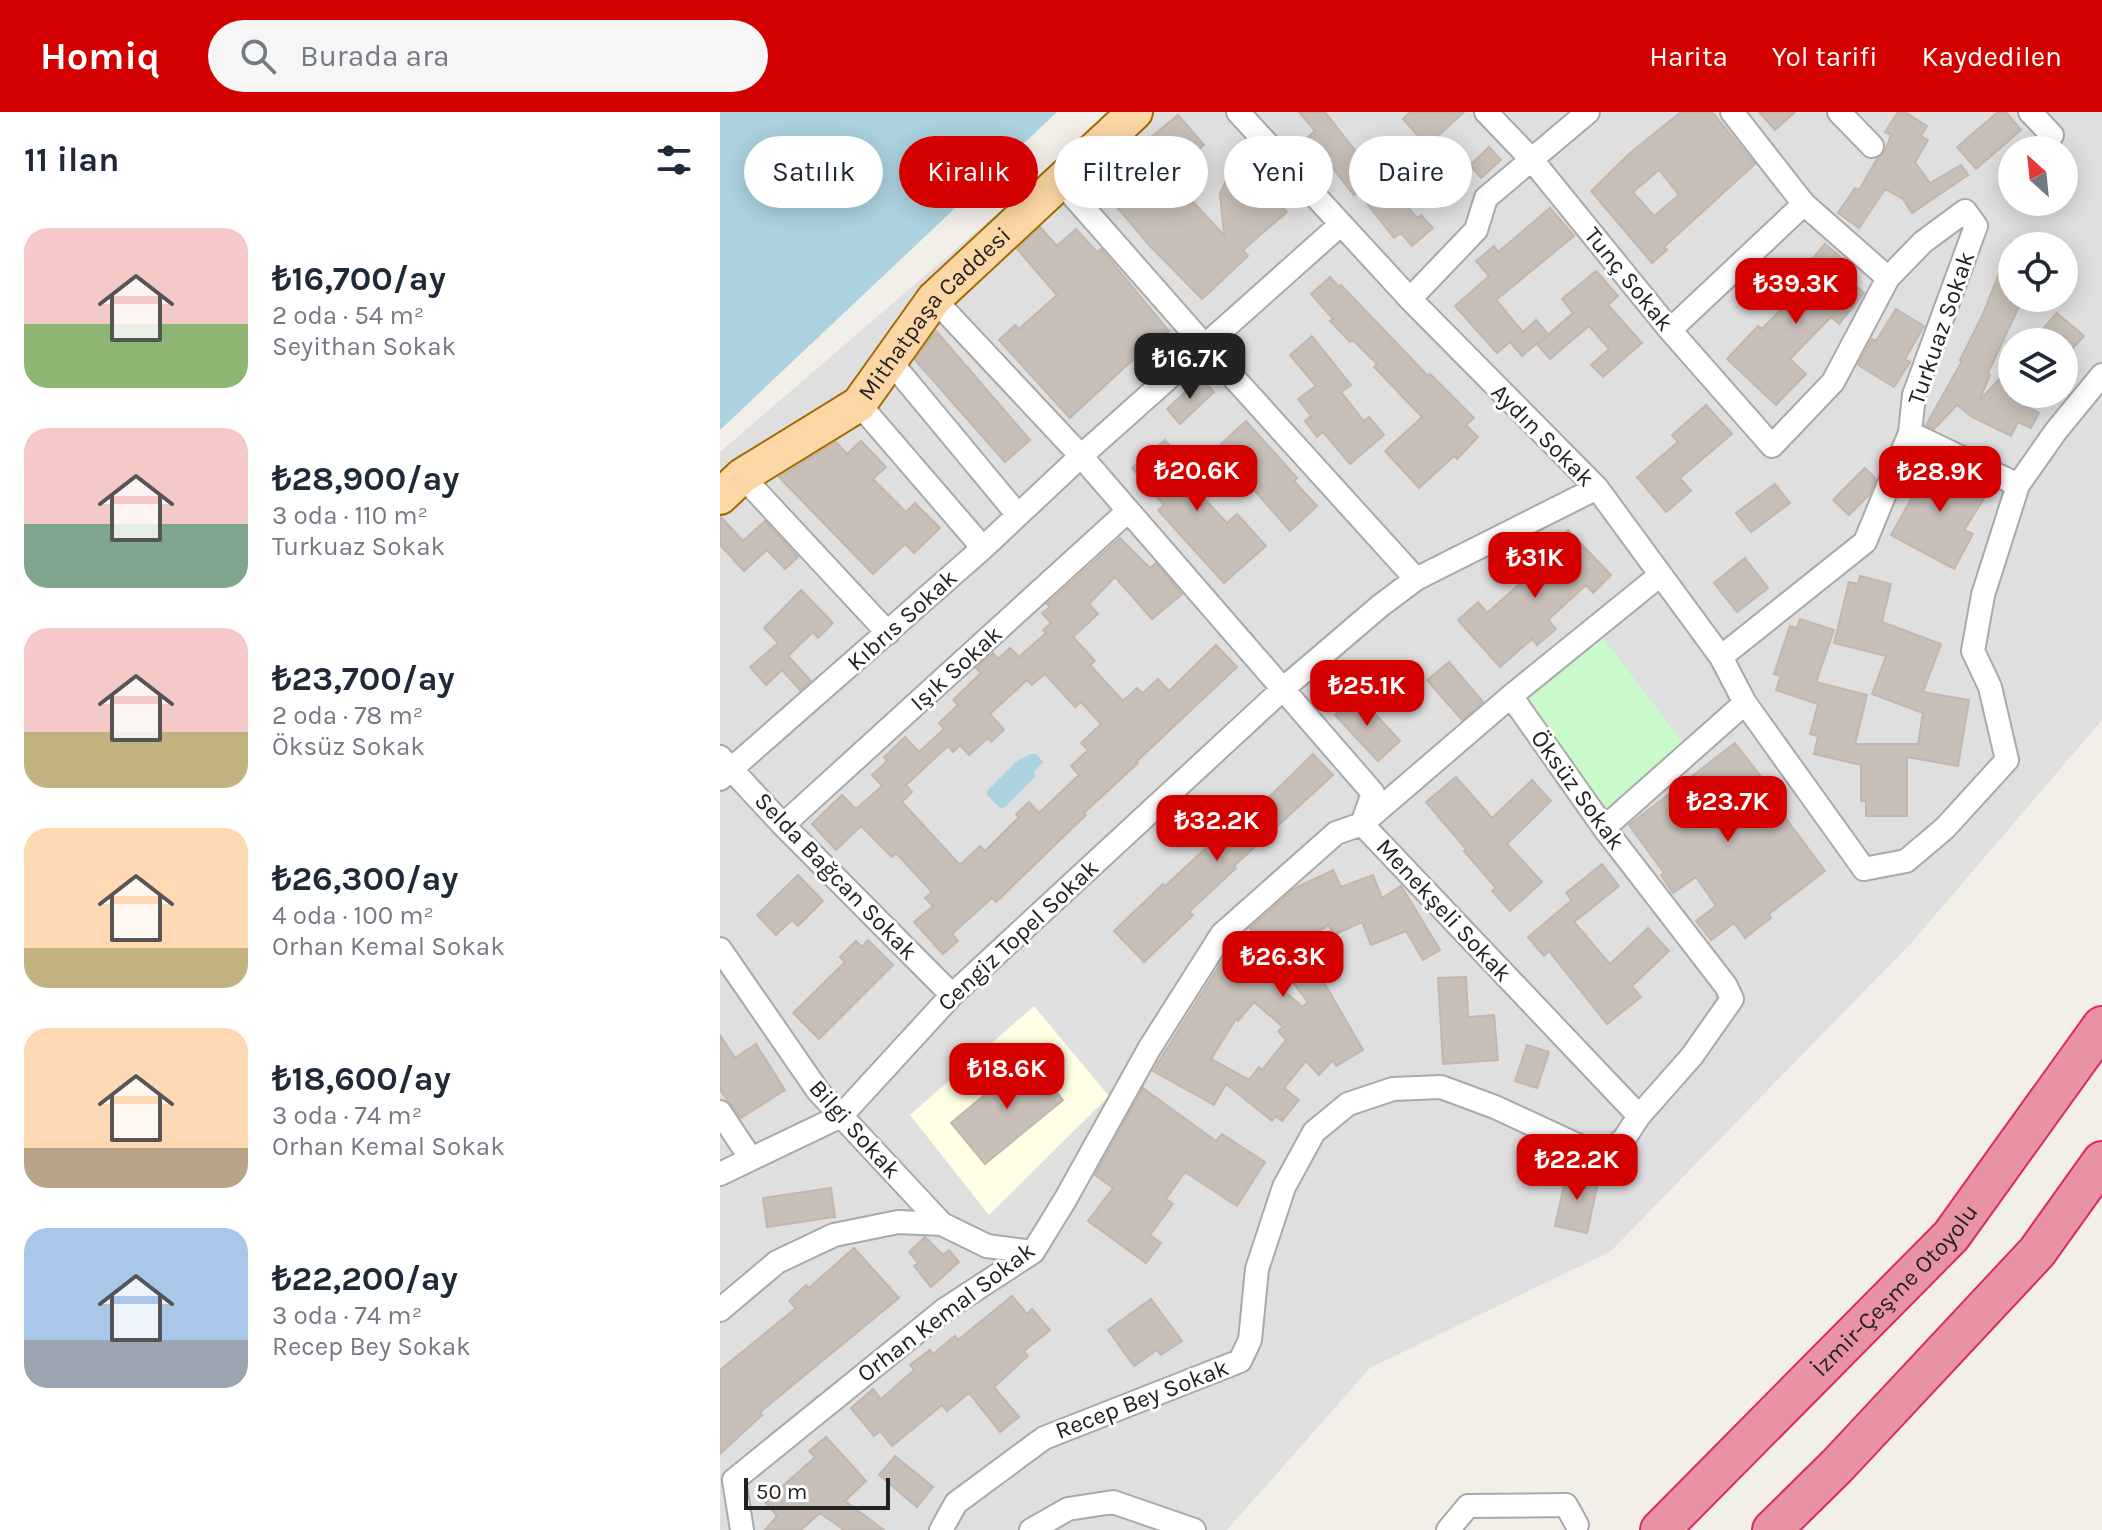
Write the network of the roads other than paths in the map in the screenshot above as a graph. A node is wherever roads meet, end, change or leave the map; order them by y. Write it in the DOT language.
graph roads {
  1 [pos="1135,112"];
  2 [pos="1238,112"];
  3 [pos="1486,112"];
  4 [pos="1588,112"];
  5 [pos="1732,112"];
  6 [pos="1839,112"];
  7 [pos="2030,112"];
  8 [pos="2052,135"];
  9 [pos="1109,136"];
  10 [pos="1872,146"];
  11 [pos="1532,160"];
  12 [pos="1054,187"];
  13 [pos="1804,204"];
  14 [pos="1084,208"];
  15 [pos="1340,225"];
  16 [pos="1888,278"];
  17 [pos="934,299"];
  18 [pos="1410,299"];
  19 [pos="1670,330"];
  20 [pos="1205,346"];
  21 [pos="891,362"];
  22 [pos="2102,375"];
  23 [pos="859,404"];
  24 [pos="1910,433"];
  25 [pos="1081,456"];
  26 [pos="2018,485"];
  27 [pos="731,487"];
  28 [pos="1597,488"];
  29 [pos="1128,511"];
  30 [pos="1018,515"];
  31 [pos="983,548"];
  32 [pos="1659,576"];
  33 [pos="1416,579"];
  34 [pos="888,633"];
  35 [pos="1721,657"];
  36 [pos="1284,688"];
  37 [pos="1511,696"];
  38 [pos="1745,703"];
  39 [pos="724,768"];
  40 [pos="1362,824"];
  41 [pos="783,825"];
  42 [pos="1604,828"];
  43 [pos="720,949"];
  44 [pos="952,995"];
  45 [pos="1732,999"];
  46 [pos="2102,1026"];
  47 [pos="720,1112"];
  48 [pos="841,1116"];
  49 [pos="1639,1116"];
  50 [pos="751,1159"];
  51 [pos="2102,1161"];
  52 [pos="720,1174"];
  53 [pos="942,1224"];
  54 [pos="1033,1252"];
  55 [pos="720,1310"];
  56 [pos="727,1486"];
  57 [pos="1577,1525"];
  58 [pos="742,1530"];
  59 [pos="941,1530"];
  60 [pos="1031,1530"];
  61 [pos="1194,1530"];
  62 [pos="1448,1530"];
  63 [pos="1660,1530"];
  64 [pos="1772,1530"];
  1 -- 9 [label="main road, Mithatpaşa Caddesi"];
  2 -- 15 [label="street, Aydın Sokak"];
  3 -- 11 [label="street, Tunç Sokak"];
  4 -- 11 [label="street"];
  5 -- 13 [label="street"];
  6 -- 10 [label="street"];
  7 -- 8 [label="street"];
  11 -- 18 [label="street"];
  11 -- 19 [label="street, Tunç Sokak"];
  12 -- 17 [label="main road, Mithatpaşa Caddesi"];
  13 -- 16 [label="street"];
  13 -- 19 [label="street"];
  14 -- 20 [label="street"];
  15 -- 18 [label="street, Aydın Sokak"];
  15 -- 20 [label="street, Kıbrıs Sokak"];
  16 -- 19 [label="street, Tunç Sokak"];
  16 -- 24 [label="street, Turkuaz Sokak"];
  17 -- 21 [label="main road, Mithatpaşa Caddesi"];
  17 -- 25 [label="street, Menekşeli Sokak"];
  18 -- 28 [label="street, Aydın Sokak"];
  20 -- 25 [label="street, Kıbrıs Sokak"];
  20 -- 33 [label="street"];
  21 -- 23 [label="main road, Mithatpaşa Caddesi"];
  21 -- 30 [label="street"];
  22 -- 26 [label="street"];
  23 -- 27 [label="main road, Mithatpaşa Caddesi"];
  23 -- 31 [label="street"];
  24 -- 26 [label="street, Turkuaz Sokak"];
  24 -- 35 [label="street"];
  25 -- 29 [label="street, Menekşeli Sokak"];
  25 -- 30 [label="street, Kıbrıs Sokak"];
  26 -- 38 [label="street, Aydın Sokak"];
  27 -- 34 [label="street"];
  28 -- 32 [label="street, Aydın Sokak"];
  28 -- 33 [label="street, Cengiz Topel Sokak"];
  29 -- 36 [label="street, Menekşeli Sokak"];
  29 -- 41 [label="street, Işık Sokak"];
  30 -- 31 [label="street, Kıbrıs Sokak"];
  31 -- 34 [label="street, Kıbrıs Sokak"];
  32 -- 35 [label="street, Aydın Sokak"];
  32 -- 37 [label="street, Orhan Kemal Sokak"];
  33 -- 36 [label="street, Cengiz Topel Sokak"];
  34 -- 39 [label="street, Kıbrıs Sokak"];
  35 -- 38 [label="street, Aydın Sokak"];
  36 -- 40 [label="street, Menekşeli Sokak"];
  36 -- 44 [label="street, Cengiz Topel Sokak"];
  37 -- 40 [label="street, Orhan Kemal Sokak"];
  37 -- 42 [label="street, Öksüz Sokak"];
  38 -- 42 [label="street"];
  39 -- 41 [label="street, Selda Bağcan Sokak"];
  40 -- 49 [label="street, Menekşeli Sokak"];
  40 -- 54 [label="street, Orhan Kemal Sokak"];
  41 -- 44 [label="street, Selda Bağcan Sokak"];
  42 -- 45 [label="street, Öksüz Sokak"];
  43 -- 48 [label="street, Bilgi Sokak"];
  44 -- 48 [label="street, Cengiz Topel Sokak"];
  45 -- 49 [label="street, Recep Bey Sokak"];
  46 -- 63 [label="highway, İzmir-Çeşme Otoyolu"];
  47 -- 50 [label="street"];
  48 -- 50 [label="street, Cengiz Topel Sokak"];
  48 -- 53 [label="street, Bilgi Sokak"];
  49 -- 59 [label="street, Recep Bey Sokak"];
  50 -- 52 [label="street, Cengiz Topel Sokak"];
  51 -- 64 [label="highway"];
  53 -- 54 [label="street, Bilgi Sokak"];
  53 -- 55 [label="street"];
  54 -- 56 [label="street, Orhan Kemal Sokak"];
  56 -- 58 [label="street, Orhan Kemal Sokak"];
  57 -- 62 [label="street"];
  60 -- 61 [label="street"];
}
